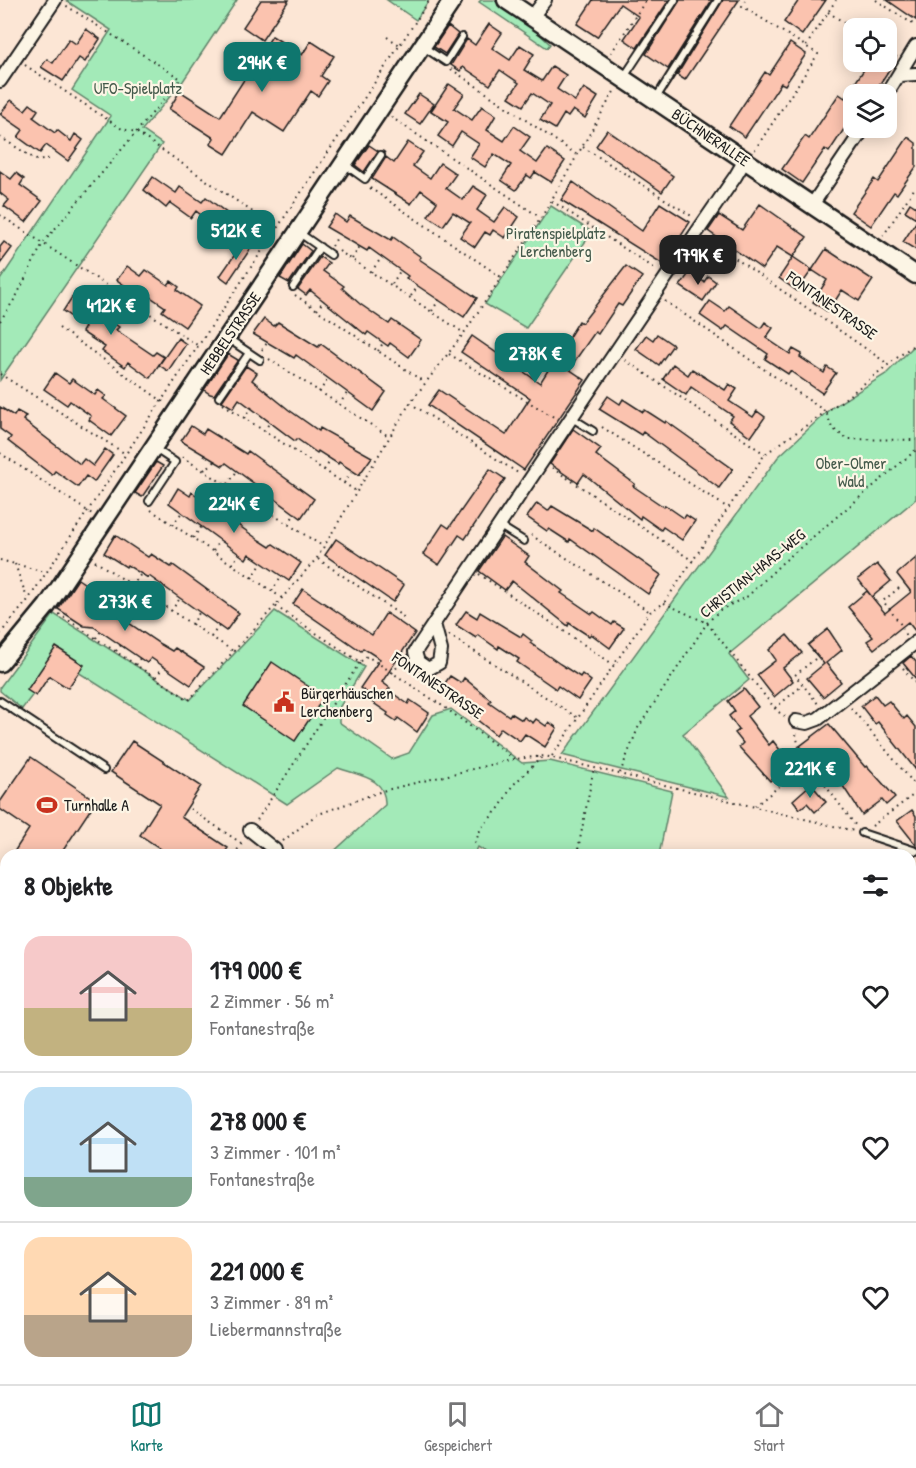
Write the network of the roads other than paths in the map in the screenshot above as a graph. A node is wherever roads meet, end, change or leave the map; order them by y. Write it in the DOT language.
graph roads {
  1 [pos="56,0"];
  2 [pos="453,0"];
  3 [pos="506,0"];
  4 [pos="544,0"];
  5 [pos="675,0"];
  6 [pos="718,0"];
  7 [pos="532,17"];
  8 [pos="462,37"];
  9 [pos="422,46"];
  10 [pos="916,46"];
  11 [pos="916,74"];
  12 [pos="900,75"];
  13 [pos="621,80"];
  14 [pos="0,81"];
  15 [pos="894,84"];
  16 [pos="655,99"];
  17 [pos="857,138"];
  18 [pos="381,155"];
  19 [pos="749,157"];
  20 [pos="344,164"];
  21 [pos="812,205"];
  22 [pos="297,232"];
  23 [pos="320,247"];
  24 [pos="331,255"];
  25 [pos="916,275"];
  26 [pos="291,289"];
  27 [pos="226,338"];
  28 [pos="249,353"];
  29 [pos="260,360"];
  30 [pos="218,399"];
  31 [pos="569,422"];
  32 [pos="593,431"];
  33 [pos="153,447"];
  34 [pos="147,504"];
  35 [pos="500,526"];
  36 [pos="524,541"];
  37 [pos="434,624"];
  38 [pos="913,645"];
  39 [pos="0,663"];
  40 [pos="0,701"];
  41 [pos="796,721"];
  42 [pos="104,770"];
  43 [pos="250,830"];
  44 [pos="862,833"];
  45 [pos="272,849"];
  46 [pos="910,849"];
  1 -- 14 [label="street"];
  2 -- 9 [label="street, HEBBELSTRASSE"];
  3 -- 7 [label="street, BÜCHNERALLEE"];
  4 -- 7 [label="street"];
  5 -- 13 [label="lane"];
  6 -- 16 [label="lane"];
  7 -- 13 [label="street, BÜCHNERALLEE"];
  8 -- 9 [label="lane"];
  9 -- 20 [label="street, HEBBELSTRASSE"];
  10 -- 12 [label="street"];
  11 -- 12 [label="street"];
  12 -- 15 [label="street"];
  13 -- 16 [label="street, BÜCHNERALLEE"];
  16 -- 19 [label="street, BÜCHNERALLEE"];
  17 -- 21 [label="street"];
  18 -- 20 [label="lane"];
  19 -- 21 [label="street, BÜCHNERALLEE"];
  19 -- 31 [label="street, FONTANESTRASSE"];
  20 -- 22 [label="street, HEBBELSTRASSE"];
  21 -- 25 [label="street, BÜCHNERALLEE"];
  22 -- 23 [label="lane"];
  22 -- 27 [label="street, HEBBELSTRASSE"];
  23 -- 24 [label="lane"];
  23 -- 26 [label="lane"];
  27 -- 28 [label="lane"];
  27 -- 33 [label="street, HEBBELSTRASSE"];
  28 -- 29 [label="lane"];
  28 -- 30 [label="lane"];
  31 -- 32 [label="lane"];
  31 -- 35 [label="street, FONTANESTRASSE"];
  33 -- 34 [label="lane"];
  33 -- 39 [label="street, HEBBELSTRASSE"];
  35 -- 36 [label="lane"];
  35 -- 37 [label="street, FONTANESTRASSE"];
  37 -- 37 [label="street, FONTANESTRASSE"];
  38 -- 41 [label="street"];
  40 -- 42 [label="lane"];
  43 -- 45 [label="street"];
  44 -- 46 [label="lane"];
}
